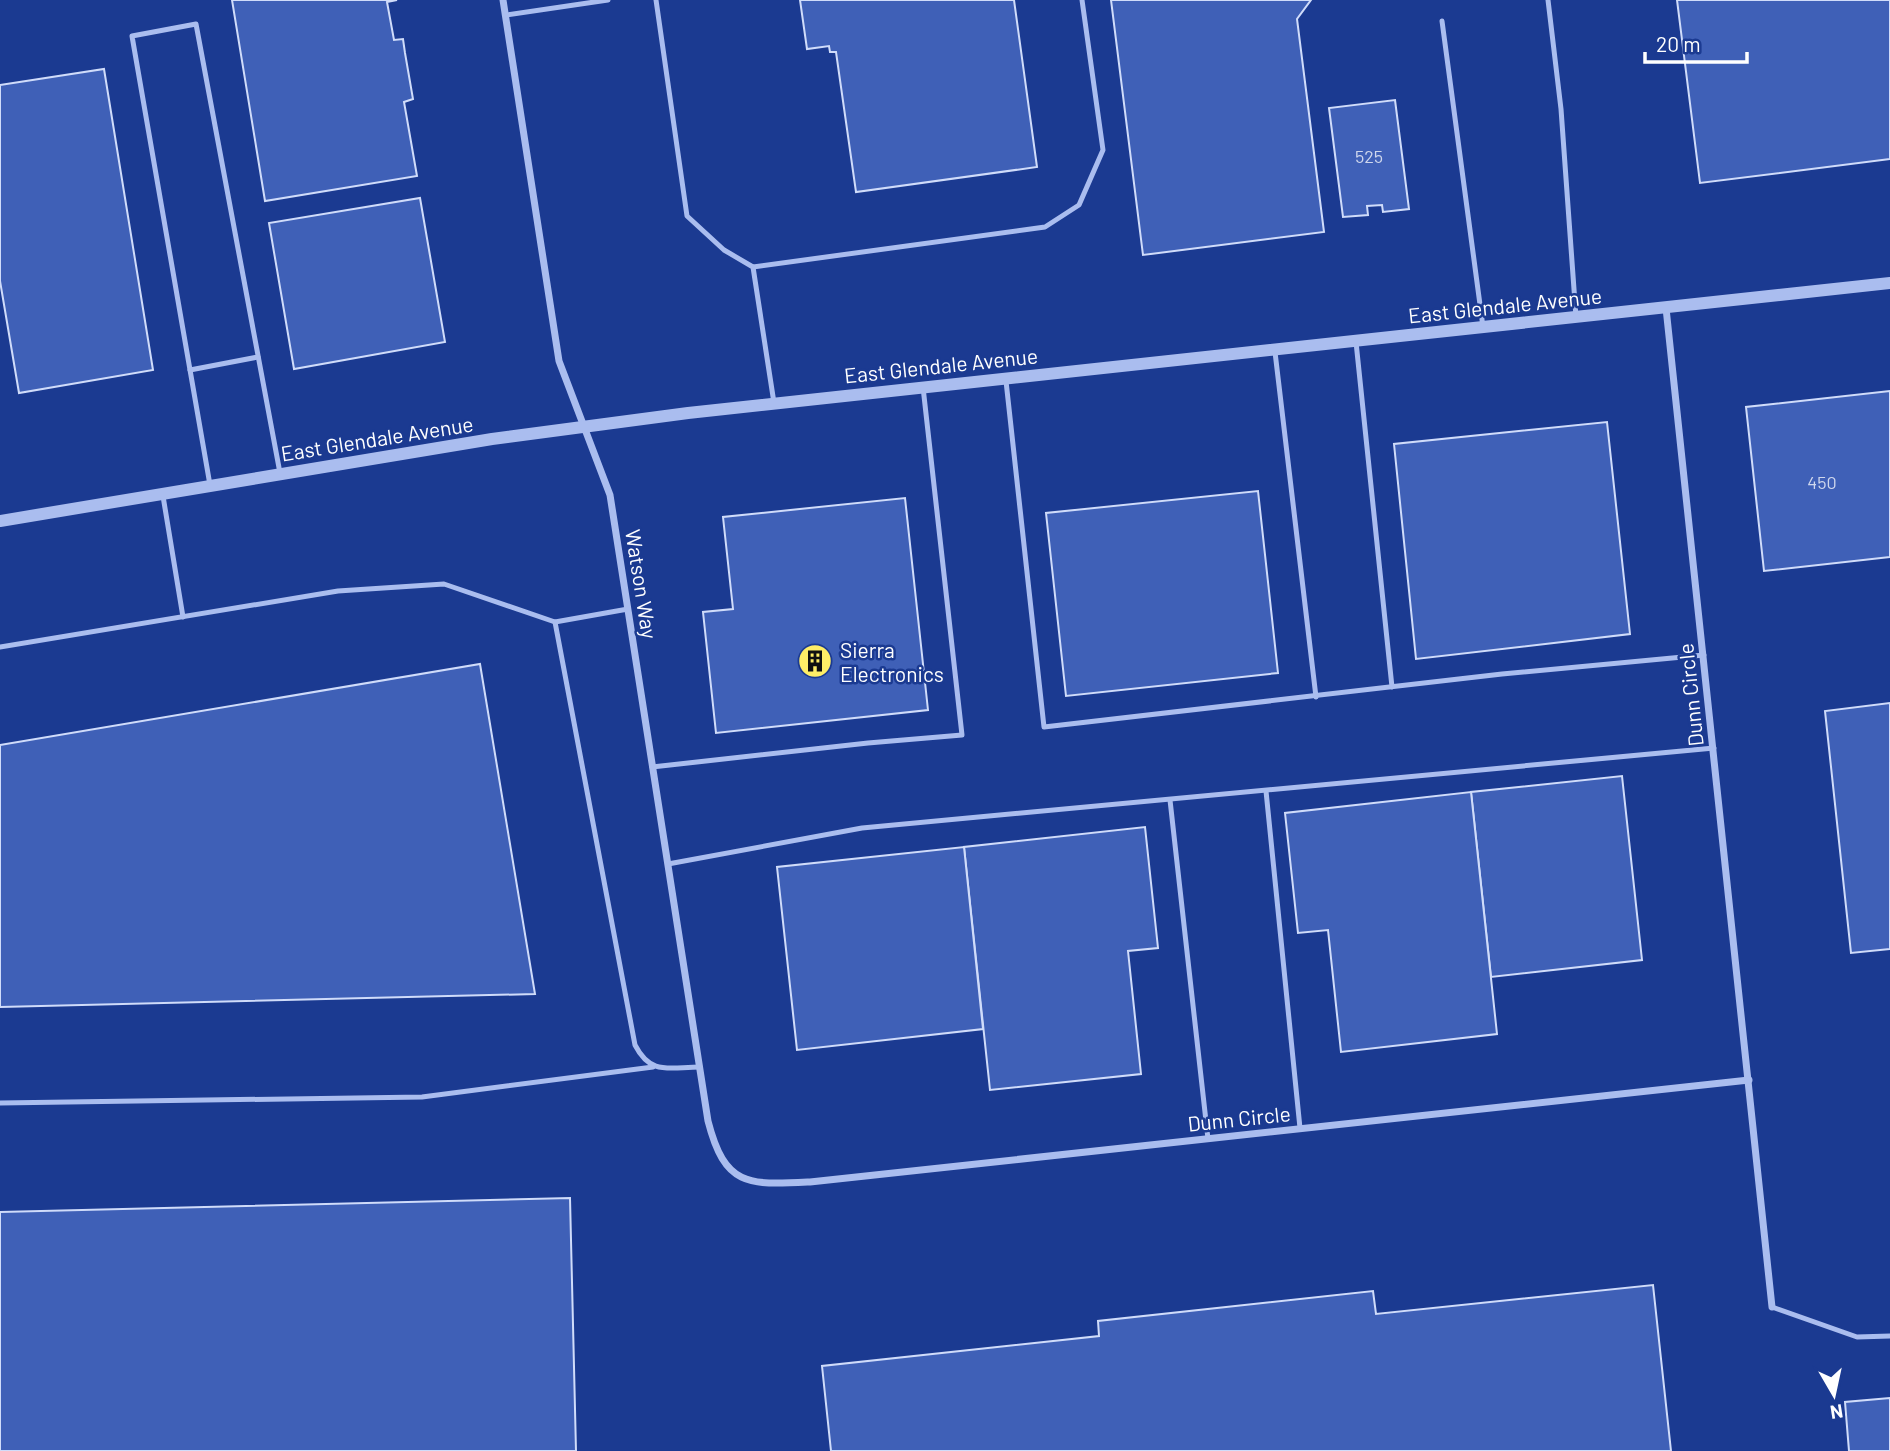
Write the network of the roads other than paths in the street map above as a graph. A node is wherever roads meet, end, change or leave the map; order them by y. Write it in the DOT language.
graph roads {
  1 [pos="503,0"];
  2 [pos="608,0"];
  3 [pos="656,0"];
  4 [pos="1082,0"];
  5 [pos="1548,0"];
  6 [pos="506,15"];
  7 [pos="1442,21"];
  8 [pos="754,267"];
  9 [pos="1890,283"];
  10 [pos="1666,307"];
  11 [pos="1576,317"];
  12 [pos="1483,327"];
  13 [pos="1356,340"];
  14 [pos="1274,349"];
  15 [pos="258,356"];
  16 [pos="190,370"];
  17 [pos="1006,377"];
  18 [pos="923,387"];
  19 [pos="774,404"];
  20 [pos="583,427"];
  21 [pos="280,473"];
  22 [pos="210,485"];
  23 [pos="163,493"];
  24 [pos="0,521"];
  25 [pos="628,609"];
  26 [pos="183,617"];
  27 [pos="555,622"];
  28 [pos="0,647"];
  29 [pos="1704,655"];
  30 [pos="1392,687"];
  31 [pos="1316,696"];
  32 [pos="1714,748"];
  33 [pos="652,766"];
  34 [pos="1266,791"];
  35 [pos="1170,800"];
  36 [pos="668,864"];
  37 [pos="653,1067"];
  38 [pos="700,1067"];
  39 [pos="1749,1080"];
  40 [pos="0,1103"];
  41 [pos="1300,1128"];
  42 [pos="1208,1139"];
  43 [pos="734,1173"];
  44 [pos="1772,1307"];
  45 [pos="1890,1336"];
  1 -- 6 [label="street, Watson Way"];
  2 -- 6 [label="lane"];
  3 -- 8 [label="lane"];
  4 -- 8 [label="lane"];
  5 -- 11 [label="lane"];
  6 -- 20 [label="street, Watson Way"];
  7 -- 12 [label="lane"];
  8 -- 19 [label="lane"];
  9 -- 10 [label="street, East Glendale Avenue"];
  10 -- 11 [label="street, East Glendale Avenue"];
  10 -- 29 [label="street, Dunn Circle"];
  11 -- 12 [label="street, East Glendale Avenue"];
  12 -- 13 [label="street, East Glendale Avenue"];
  13 -- 14 [label="street, East Glendale Avenue"];
  13 -- 30 [label="lane"];
  14 -- 17 [label="street, East Glendale Avenue"];
  14 -- 31 [label="lane"];
  15 -- 16 [label="lane"];
  15 -- 16 [label="lane"];
  15 -- 21 [label="lane"];
  16 -- 22 [label="lane"];
  17 -- 18 [label="street, East Glendale Avenue"];
  17 -- 31 [label="lane"];
  18 -- 19 [label="street, East Glendale Avenue"];
  18 -- 33 [label="lane"];
  19 -- 20 [label="street, East Glendale Avenue"];
  20 -- 21 [label="street, East Glendale Avenue"];
  20 -- 25 [label="street, Watson Way"];
  21 -- 22 [label="street, East Glendale Avenue"];
  22 -- 23 [label="street, East Glendale Avenue"];
  23 -- 24 [label="street, East Glendale Avenue"];
  23 -- 26 [label="lane"];
  25 -- 27 [label="lane"];
  25 -- 33 [label="street, Watson Way"];
  26 -- 27 [label="lane"];
  26 -- 28 [label="lane"];
  27 -- 37 [label="lane"];
  29 -- 30 [label="lane"];
  29 -- 32 [label="street, Dunn Circle"];
  30 -- 31 [label="lane"];
  32 -- 34 [label="lane"];
  32 -- 39 [label="street, Dunn Circle"];
  33 -- 36 [label="street, Watson Way"];
  34 -- 35 [label="lane"];
  34 -- 41 [label="lane"];
  35 -- 36 [label="lane"];
  35 -- 42 [label="lane"];
  36 -- 38 [label="street, Watson Way"];
  37 -- 38 [label="lane"];
  37 -- 40 [label="lane"];
  38 -- 43 [label="street, Watson Way"];
  39 -- 41 [label="street, Dunn Circle"];
  39 -- 44 [label="street, Dunn Circle"];
  41 -- 42 [label="street, Dunn Circle"];
  42 -- 43 [label="street, Dunn Circle"];
  44 -- 45 [label="lane"];
}
